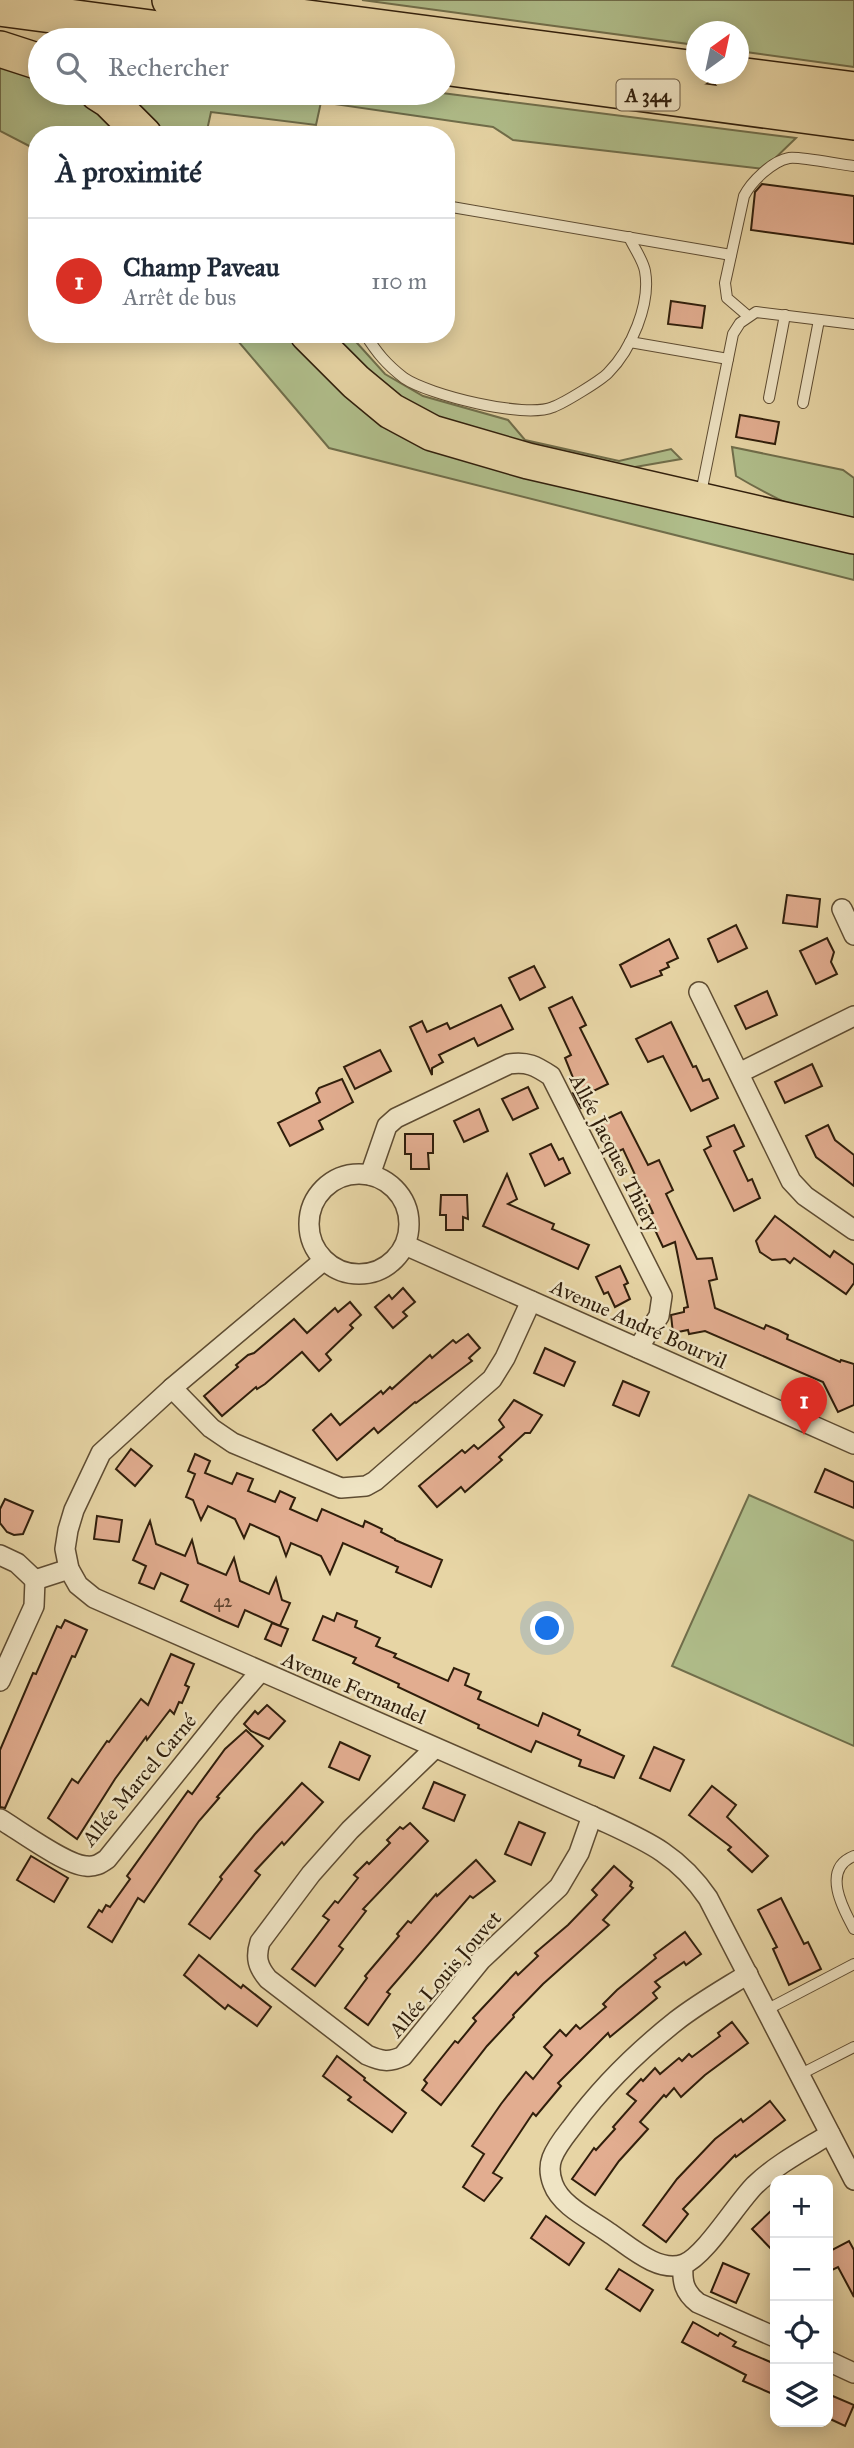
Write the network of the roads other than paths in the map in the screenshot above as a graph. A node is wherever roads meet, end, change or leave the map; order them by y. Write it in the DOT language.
graph roads {
  1 [pos="170,0"];
  2 [pos="0,8"];
  3 [pos="151,28"];
  4 [pos="383,28"];
  5 [pos="455,37"];
  6 [pos="0,49"];
  7 [pos="28,58"];
  8 [pos="686,68"];
  9 [pos="455,69"];
  10 [pos="749,76"];
  11 [pos="854,90"];
  12 [pos="114,105"];
  13 [pos="854,122"];
  14 [pos="135,126"];
  15 [pos="854,166"];
  16 [pos="455,208"];
  17 [pos="629,237"];
  18 [pos="731,255"];
  19 [pos="785,315"];
  20 [pos="748,316"];
  21 [pos="819,320"];
  22 [pos="854,324"];
  23 [pos="630,342"];
  24 [pos="317,343"];
  25 [pos="371,343"];
  26 [pos="728,359"];
  27 [pos="769,398"];
  28 [pos="803,403"];
  29 [pos="699,501"];
  30 [pos="854,536"];
  31 [pos="842,909"];
  32 [pos="854,935"];
  33 [pos="699,992"];
  34 [pos="854,1016"];
  35 [pos="740,1073"];
  36 [pos="370,1175"];
  37 [pos="854,1230"];
  38 [pos="405,1245"];
  39 [pos="323,1261"];
  40 [pos="531,1301"];
  41 [pos="638,1348"];
  42 [pos="172,1388"];
  43 [pos="854,1444"];
  44 [pos="0,1555"];
  45 [pos="69,1569"];
  46 [pos="36,1580"];
  47 [pos="260,1672"];
  48 [pos="0,1681"];
  49 [pos="435,1748"];
  50 [pos="592,1816"];
  51 [pos="0,1819"];
  52 [pos="854,1857"];
  53 [pos="854,1929"];
  54 [pos="854,1964"];
  55 [pos="748,1975"];
  56 [pos="766,2010"];
  57 [pos="854,2047"];
  58 [pos="799,2075"];
  59 [pos="830,2134"];
  60 [pos="854,2180"];
  61 [pos="682,2265"];
  62 [pos="770,2335"];
  63 [pos="833,2363"];
  64 [pos="854,2373"];
  1 -- 4 [label="highway, A 344"];
  2 -- 3 [label="highway"];
  5 -- 8 [label="highway, A 344"];
  6 -- 7 [label="highway"];
  9 -- 13 [label="highway, A 344"];
  10 -- 11 [label="highway"];
  12 -- 14 [label="highway"];
  15 -- 18 [label="lane"];
  16 -- 17 [label="lane"];
  17 -- 18 [label="lane"];
  17 -- 23 [label="lane"];
  18 -- 20 [label="lane"];
  19 -- 20 [label="lane"];
  19 -- 21 [label="lane"];
  19 -- 27 [label="lane"];
  20 -- 26 [label="lane"];
  21 -- 22 [label="lane"];
  21 -- 28 [label="lane"];
  23 -- 25 [label="lane"];
  23 -- 26 [label="lane"];
  24 -- 29 [label="highway"];
  26 -- 29 [label="lane"];
  29 -- 30 [label="highway"];
  31 -- 32 [label="street"];
  33 -- 35 [label="street"];
  34 -- 35 [label="street"];
  35 -- 37 [label="street"];
  36 -- 38 [label="street"];
  36 -- 39 [label="street"];
  36 -- 41 [label="street, Allée Jacques Thiery"];
  38 -- 39 [label="street"];
  38 -- 40 [label="street, Avenue André Bourvil"];
  39 -- 42 [label="street"];
  40 -- 41 [label="street, Avenue André Bourvil"];
  40 -- 42 [label="street"];
  41 -- 43 [label="street, Avenue André Bourvil"];
  42 -- 45 [label="street"];
  44 -- 46 [label="street"];
  45 -- 46 [label="street"];
  45 -- 47 [label="street, Avenue Fernandel"];
  46 -- 48 [label="street"];
  47 -- 49 [label="street, Avenue Fernandel"];
  47 -- 51 [label="street, Allée Marcel Carné"];
  49 -- 50 [label="street, Avenue Fernandel"];
  49 -- 50 [label="street, Allée Louis Jouvet"];
  50 -- 55 [label="street, Avenue Fernandel"];
  52 -- 53 [label="lane"];
  54 -- 56 [label="lane"];
  55 -- 56 [label="street, Avenue Fernandel"];
  55 -- 61 [label="street"];
  56 -- 58 [label="street, Avenue Fernandel"];
  57 -- 58 [label="lane"];
  58 -- 59 [label="street, Avenue Fernandel"];
  59 -- 60 [label="street, Avenue Fernandel"];
  59 -- 61 [label="street"];
  61 -- 62 [label="street"];
  63 -- 64 [label="street"];
}
